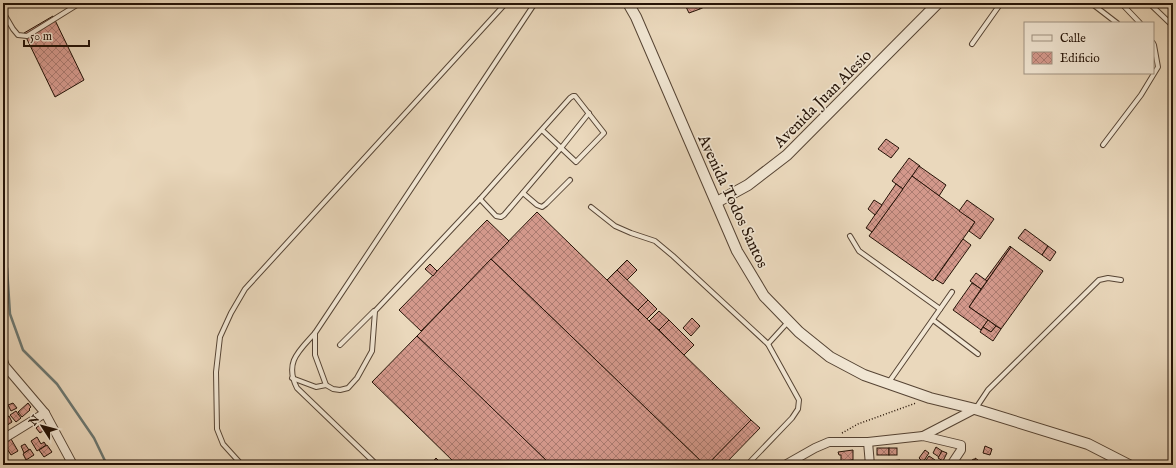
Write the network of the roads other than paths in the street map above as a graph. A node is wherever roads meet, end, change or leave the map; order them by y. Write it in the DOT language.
graph roads {
  1 [pos="80,3"];
  2 [pos="506,3"];
  3 [pos="535,3"];
  4 [pos="628,3"];
  5 [pos="938,3"];
  6 [pos="1002,3"];
  7 [pos="1091,3"];
  8 [pos="1121,3"];
  9 [pos="1149,3"];
  10 [pos="3,12"];
  11 [pos="1116,22"];
  12 [pos="1139,22"];
  13 [pos="1173,26"];
  14 [pos="972,44"];
  15 [pos="1154,45"];
  16 [pos="1154,74"];
  17 [pos="1154,74"];
  18 [pos="589,113"];
  19 [pos="542,130"];
  20 [pos="1103,145"];
  21 [pos="561,148"];
  22 [pos="570,180"];
  23 [pos="523,193"];
  24 [pos="480,199"];
  25 [pos="717,202"];
  26 [pos="591,207"];
  27 [pos="850,236"];
  28 [pos="1121,280"];
  29 [pos="952,292"];
  30 [pos="940,309"];
  31 [pos="375,311"];
  32 [pos="932,320"];
  33 [pos="788,321"];
  34 [pos="315,333"];
  35 [pos="768,344"];
  36 [pos="340,345"];
  37 [pos="978,354"];
  38 [pos="4,365"];
  39 [pos="292,378"];
  40 [pos="888,384"];
  41 [pos="326,385"];
  42 [pos="975,410"];
  43 [pos="45,413"];
  44 [pos="923,436"];
  45 [pos="3,439"];
  46 [pos="868,442"];
  47 [pos="73,465"];
  48 [pos="242,465"];
  49 [pos="377,465"];
  50 [pos="747,465"];
  51 [pos="786,465"];
  52 [pos="870,465"];
  53 [pos="951,465"];
  54 [pos="1130,465"];
  1 -- 10 [label="lane"];
  2 -- 48 [label="lane"];
  3 -- 34 [label="lane"];
  4 -- 25 [label="street, Avenida Todos Santos"];
  5 -- 25 [label="street, Avenida Juan Alesio"];
  6 -- 14 [label="lane"];
  7 -- 11 [label="lane"];
  8 -- 12 [label="lane"];
  9 -- 13 [label="lane"];
  15 -- 16 [label="lane"];
  17 -- 20 [label="lane"];
  18 -- 19 [label="lane"];
  18 -- 21 [label="lane"];
  18 -- 21 [label="lane"];
  19 -- 21 [label="lane"];
  19 -- 24 [label="lane"];
  21 -- 23 [label="lane"];
  22 -- 23 [label="lane"];
  23 -- 24 [label="lane"];
  24 -- 31 [label="lane"];
  25 -- 33 [label="street, Avenida Todos Santos"];
  26 -- 35 [label="lane"];
  27 -- 30 [label="lane"];
  28 -- 42 [label="lane"];
  29 -- 30 [label="lane"];
  30 -- 32 [label="lane"];
  31 -- 36 [label="lane"];
  31 -- 41 [label="lane"];
  32 -- 37 [label="lane"];
  32 -- 40 [label="lane"];
  33 -- 35 [label="lane"];
  33 -- 40 [label="street, Avenida Todos Santos"];
  34 -- 39 [label="lane"];
  34 -- 41 [label="lane"];
  35 -- 50 [label="lane"];
  38 -- 43 [label="street"];
  39 -- 41 [label="lane"];
  39 -- 49 [label="lane"];
  40 -- 42 [label="street, Avenida Todos Santos"];
  42 -- 44 [label="street"];
  42 -- 54 [label="street, Avenida Todos Santos"];
  43 -- 45 [label="street"];
  43 -- 47 [label="street"];
  44 -- 46 [label="street"];
  44 -- 53 [label="street"];
  46 -- 51 [label="street"];
  46 -- 52 [label="street"];
}
